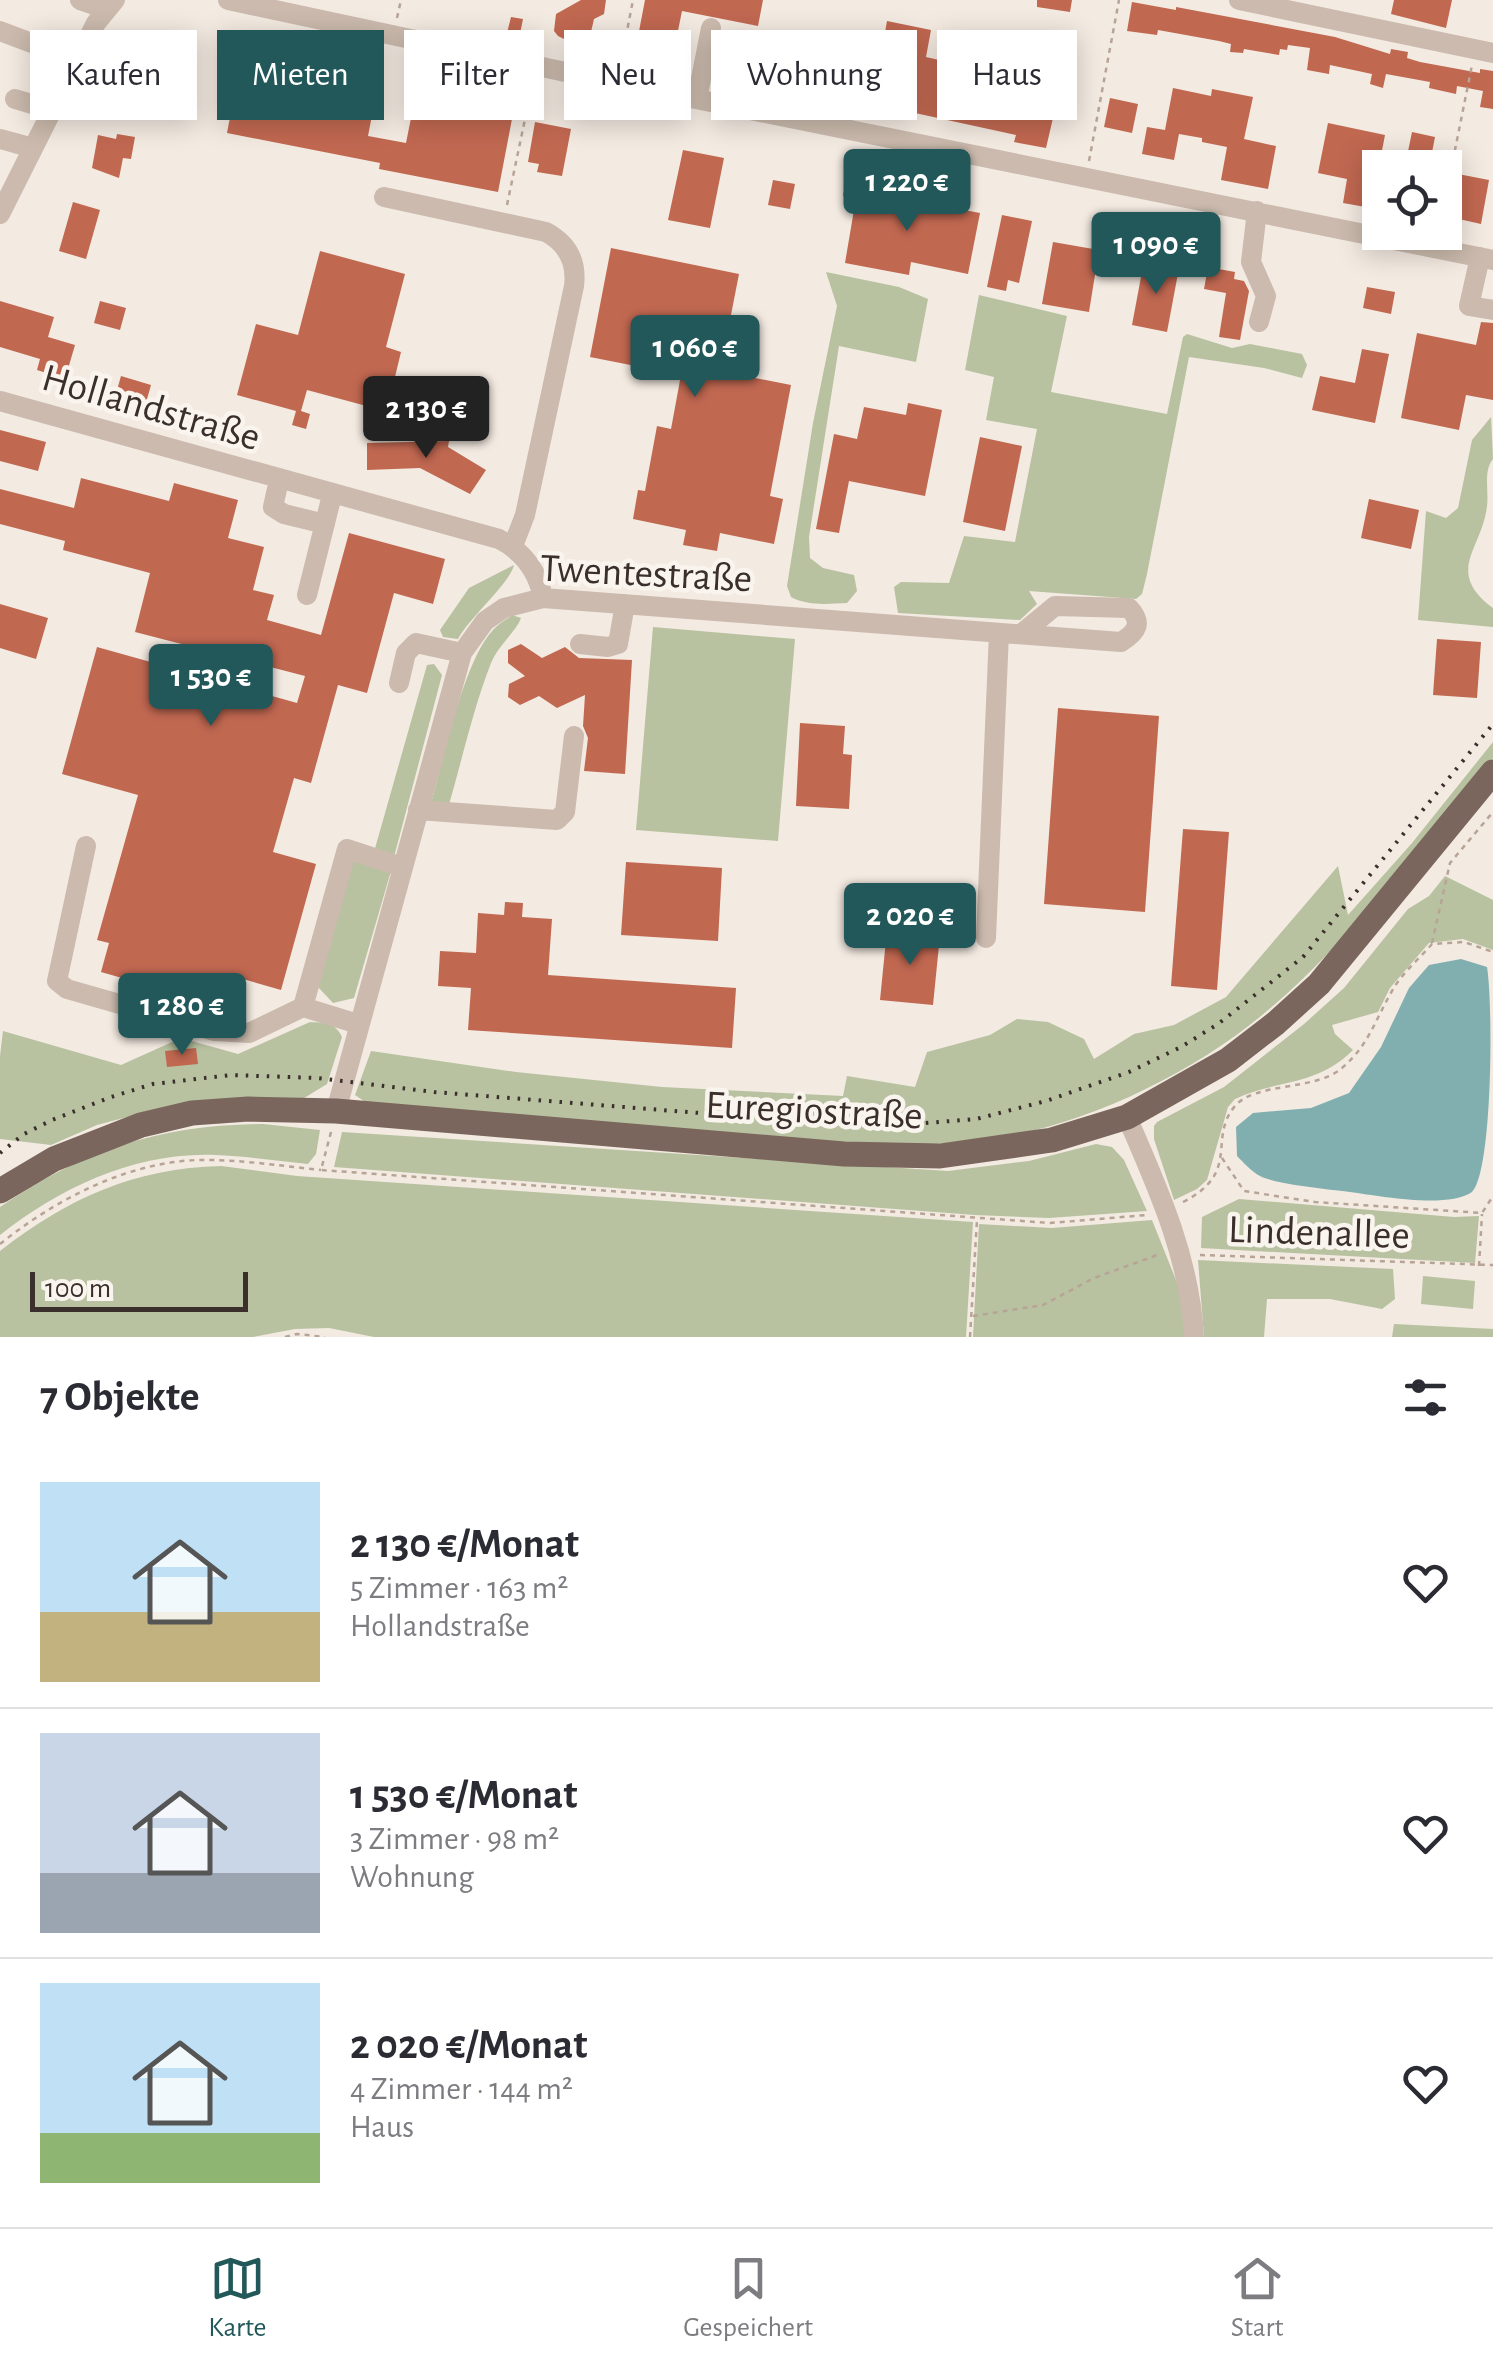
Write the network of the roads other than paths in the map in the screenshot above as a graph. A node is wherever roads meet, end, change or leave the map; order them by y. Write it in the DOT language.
graph roads {
  1 [pos="80,0"];
  2 [pos="228,0"];
  3 [pos="1239,0"];
  4 [pos="110,4"];
  5 [pos="266,4"];
  6 [pos="711,28"];
  7 [pos="95,30"];
  8 [pos="0,31"];
  9 [pos="30,42"];
  10 [pos="1484,51"];
  11 [pos="15,99"];
  12 [pos="697,99"];
  13 [pos="30,103"];
  14 [pos="47,120"];
  15 [pos="0,139"];
  16 [pos="32,148"];
  17 [pos="384,196"];
  18 [pos="1257,211"];
  19 [pos="0,214"];
  20 [pos="1486,258"];
  21 [pos="1493,310"];
  22 [pos="1260,322"];
  23 [pos="0,401"];
  24 [pos="279,480"];
  25 [pos="332,494"];
  26 [pos="324,524"];
  27 [pos="513,546"];
  28 [pos="306,595"];
  29 [pos="543,598"];
  30 [pos="625,604"];
  31 [pos="999,633"];
  32 [pos="1021,634"];
  33 [pos="580,644"];
  34 [pos="462,654"];
  35 [pos="399,683"];
  36 [pos="574,736"];
  37 [pos="1493,772"];
  38 [pos="418,810"];
  39 [pos="86,846"];
  40 [pos="402,867"];
  41 [pos="986,938"];
  42 [pos="304,1007"];
  43 [pos="358,1024"];
  44 [pos="336,1111"];
  45 [pos="1127,1118"];
  46 [pos="0,1191"];
  47 [pos="1194,1337"];
  1 -- 4 [label="street"];
  2 -- 5 [label="street"];
  3 -- 10 [label="street"];
  4 -- 7 [label="street"];
  5 -- 12 [label="street"];
  6 -- 12 [label="street"];
  8 -- 9 [label="street"];
  11 -- 13 [label="street"];
  12 -- 18 [label="street"];
  14 -- 16 [label="street"];
  15 -- 16 [label="street"];
  16 -- 19 [label="street"];
  17 -- 27 [label="street"];
  18 -- 20 [label="street"];
  18 -- 22 [label="street"];
  20 -- 21 [label="street"];
  23 -- 24 [label="street, Hollandstraße"];
  24 -- 25 [label="street, Hollandstraße"];
  24 -- 26 [label="street"];
  25 -- 26 [label="street"];
  25 -- 27 [label="street, Hollandstraße"];
  26 -- 28 [label="street"];
  27 -- 29 [label="street"];
  29 -- 30 [label="street, Twentestraße"];
  29 -- 34 [label="street, Twentestraße"];
  30 -- 31 [label="street, Twentestraße"];
  30 -- 33 [label="street"];
  31 -- 32 [label="street, Twentestraße"];
  31 -- 41 [label="street"];
  32 -- 32 [label="street, Twentestraße"];
  34 -- 35 [label="street"];
  34 -- 38 [label="street, Twentestraße"];
  36 -- 38 [label="street"];
  37 -- 45 [label="main road, Euregiostraße"];
  38 -- 40 [label="street, Twentestraße"];
  39 -- 42 [label="street"];
  40 -- 42 [label="street"];
  40 -- 43 [label="street, Twentestraße"];
  42 -- 43 [label="street"];
  43 -- 44 [label="street, Twentestraße"];
  44 -- 45 [label="main road, Euregiostraße"];
  44 -- 46 [label="main road, Euregiostraße"];
  45 -- 47 [label="street"];
}
